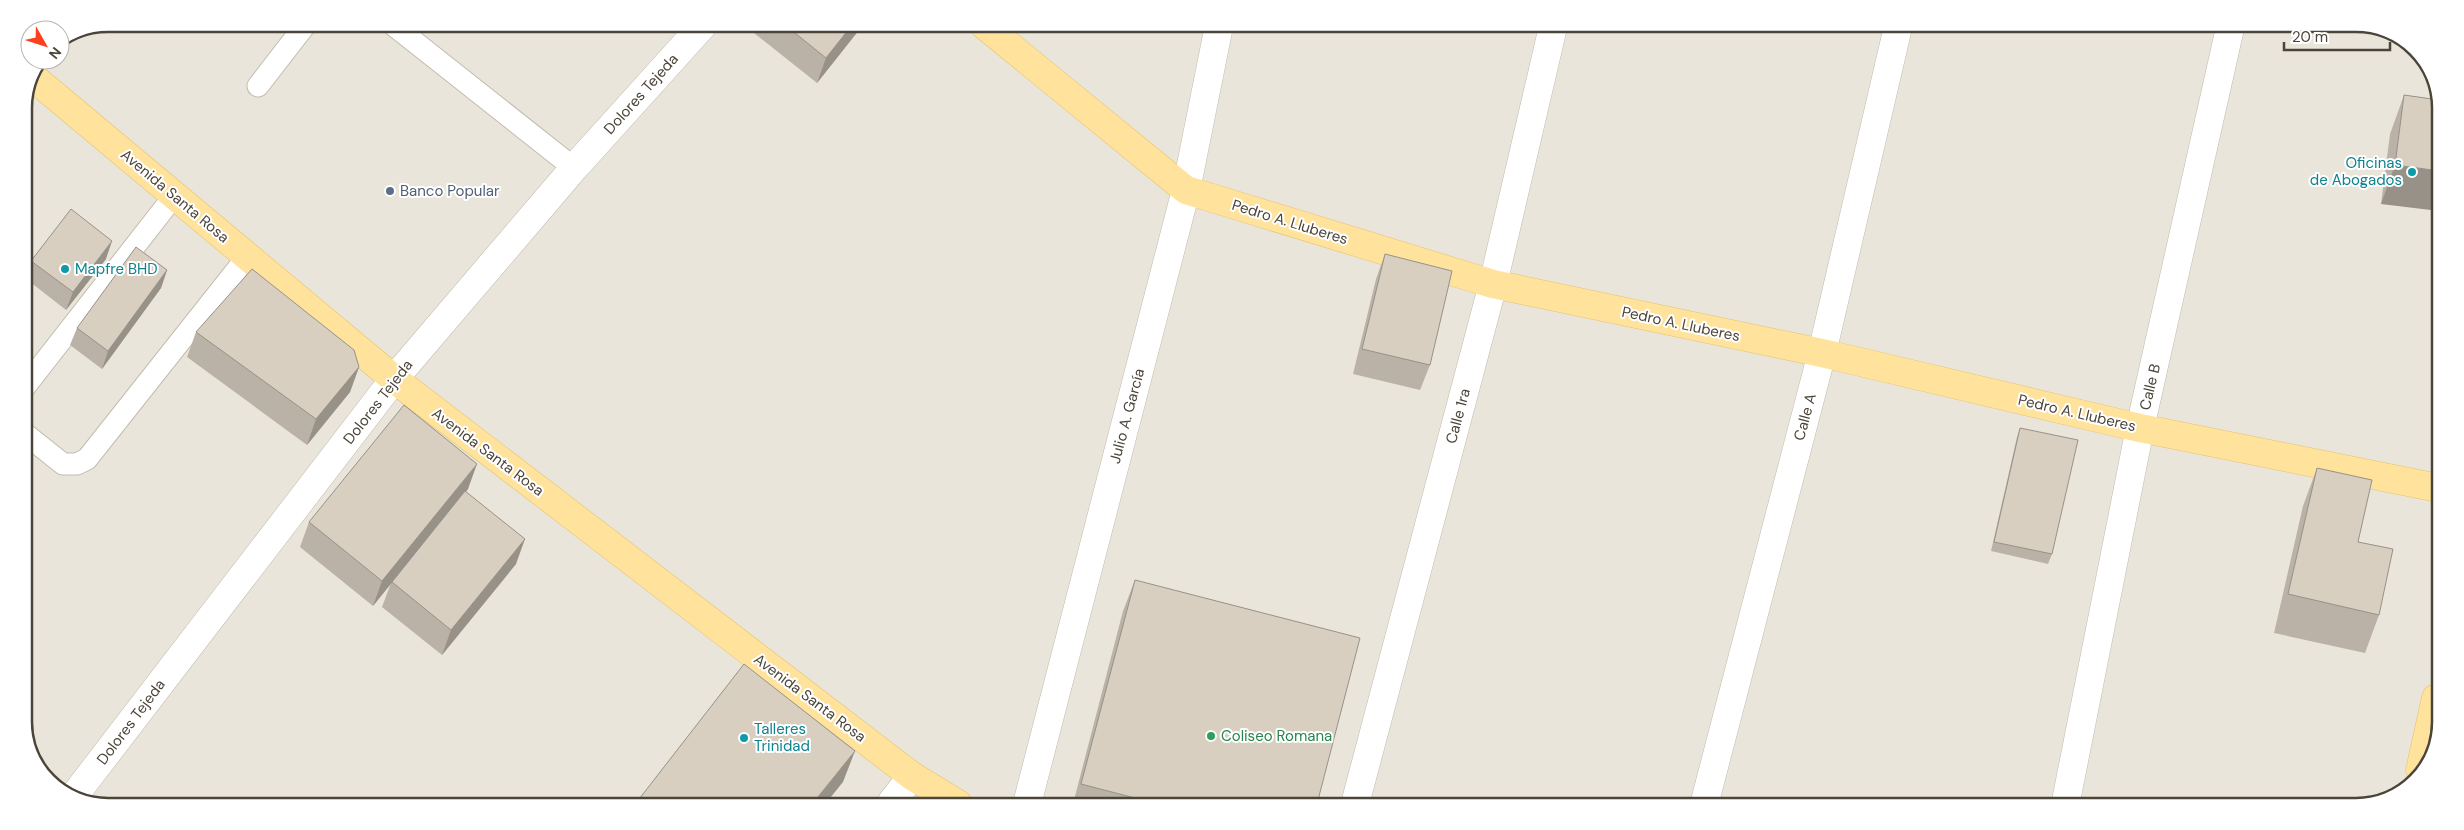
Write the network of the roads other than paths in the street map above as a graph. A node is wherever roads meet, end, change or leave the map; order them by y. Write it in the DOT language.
graph roads {
  1 [pos="300,32"];
  2 [pos="402,32"];
  3 [pos="698,32"];
  4 [pos="991,32"];
  5 [pos="1218,32"];
  6 [pos="1552,32"];
  7 [pos="1897,32"];
  8 [pos="2229,32"];
  9 [pos="38,81"];
  10 [pos="258,86"];
  11 [pos="574,168"];
  12 [pos="1186,190"];
  13 [pos="174,196"];
  14 [pos="248,256"];
  15 [pos="1493,284"];
  16 [pos="1822,353"];
  17 [pos="32,377"];
  18 [pos="394,379"];
  19 [pos="2140,428"];
  20 [pos="33,440"];
  21 [pos="2432,487"];
  22 [pos="2432,716"];
  23 [pos="2423,757"];
  24 [pos="912,776"];
  25 [pos="78,790"];
  26 [pos="895,798"];
  27 [pos="948,798"];
  28 [pos="1029,798"];
  29 [pos="1357,798"];
  30 [pos="1706,798"];
  31 [pos="2067,798"];
  1 -- 10 [label="lane"];
  2 -- 11 [label="lane"];
  3 -- 11 [label="street, Dolores Tejeda"];
  4 -- 12 [label="main road, Pedro A. Lluberes"];
  5 -- 12 [label="street, Julio A. García"];
  6 -- 15 [label="street, Calle 1ra"];
  7 -- 16 [label="street, Calle A"];
  8 -- 19 [label="street, Calle B"];
  9 -- 13 [label="main road, Avenida Santa Rosa"];
  11 -- 18 [label="street, Dolores Tejeda"];
  12 -- 15 [label="main road, Pedro A. Lluberes"];
  12 -- 28 [label="street, Julio A. García"];
  13 -- 14 [label="main road, Avenida Santa Rosa"];
  13 -- 17 [label="lane"];
  14 -- 18 [label="main road, Avenida Santa Rosa"];
  14 -- 20 [label="lane"];
  15 -- 16 [label="main road, Pedro A. Lluberes"];
  15 -- 29 [label="street, Calle 1ra"];
  16 -- 19 [label="main road, Pedro A. Lluberes"];
  16 -- 30 [label="street, Calle A"];
  18 -- 24 [label="main road, Avenida Santa Rosa"];
  18 -- 25 [label="street, Dolores Tejeda"];
  19 -- 21 [label="main road, Pedro A. Lluberes"];
  19 -- 31 [label="street, Calle B"];
  22 -- 23 [label="main road"];
  24 -- 26 [label="street"];
  24 -- 27 [label="main road, Avenida Santa Rosa"];
}
